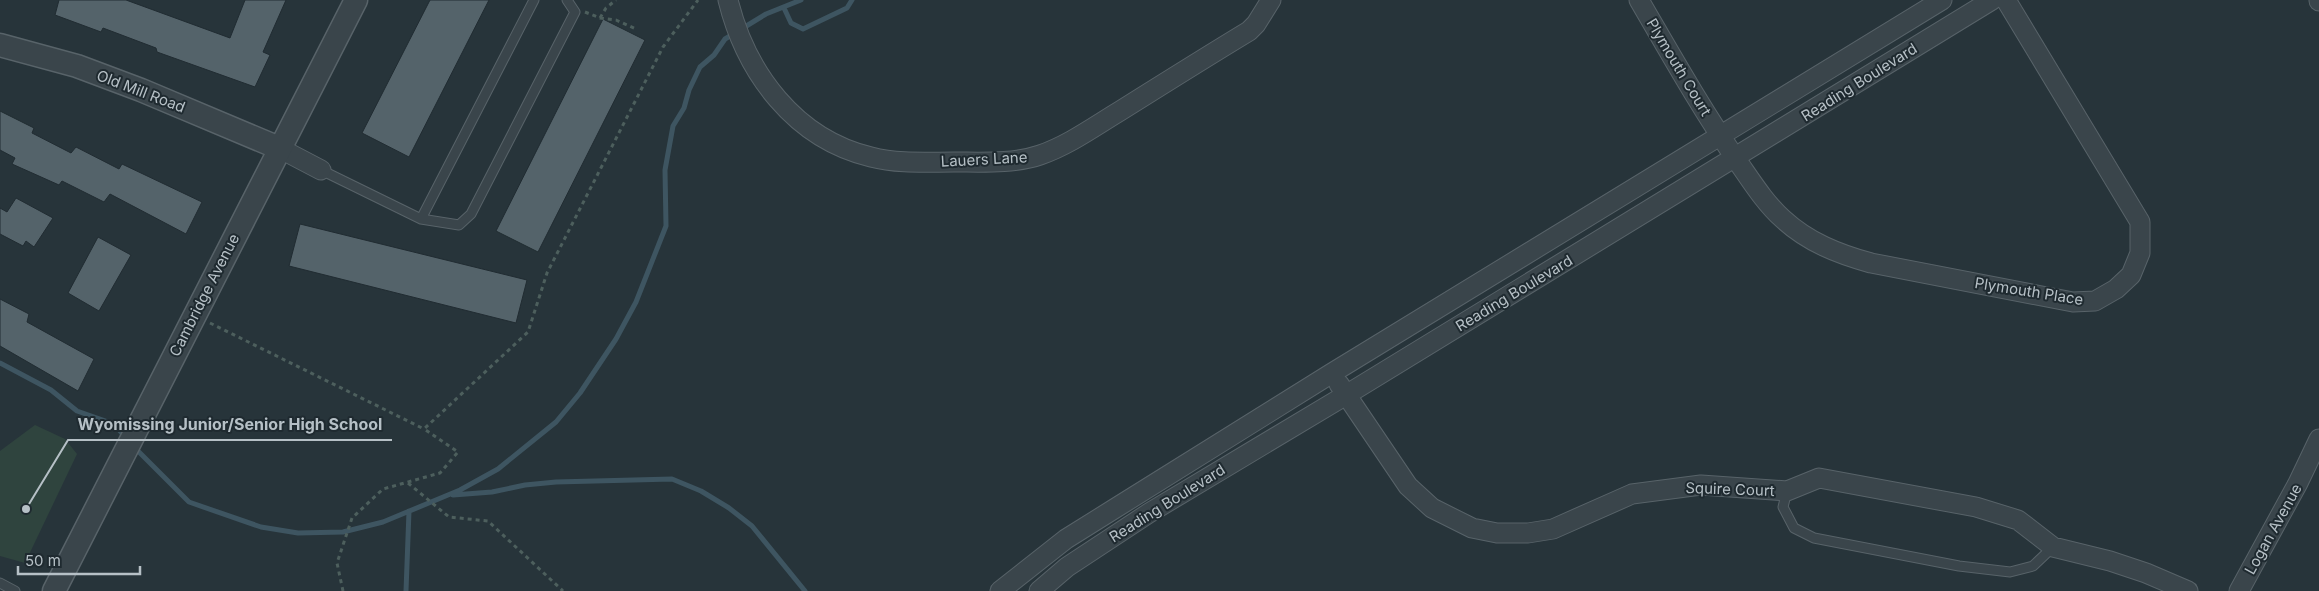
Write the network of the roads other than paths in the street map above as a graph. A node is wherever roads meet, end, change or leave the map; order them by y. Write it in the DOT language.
graph roads {
  1 [pos="356,0"];
  2 [pos="534,0"];
  3 [pos="567,0"];
  4 [pos="728,0"];
  5 [pos="1271,0"];
  6 [pos="1639,0"];
  7 [pos="1942,0"];
  8 [pos="1992,0"];
  9 [pos="2006,0"];
  10 [pos="0,44"];
  11 [pos="1719,135"];
  12 [pos="279,148"];
  13 [pos="1735,158"];
  14 [pos="321,170"];
  15 [pos="421,219"];
  16 [pos="1332,373"];
  17 [pos="1346,395"];
  18 [pos="2319,439"];
  19 [pos="1787,491"];
  20 [pos="2053,547"];
  21 [pos="0,583"];
  22 [pos="15,591"];
  23 [pos="54,591"];
  24 [pos="1000,591"];
  25 [pos="1039,591"];
  26 [pos="2188,591"];
  27 [pos="2239,591"];
  1 -- 12 [label="street, Cambridge Avenue"];
  2 -- 15 [label="lane"];
  3 -- 15 [label="lane"];
  4 -- 5 [label="street, Lauers Lane"];
  6 -- 11 [label="street, Plymouth Court"];
  7 -- 11 [label="street, Reading Boulevard"];
  8 -- 13 [label="street, Reading Boulevard"];
  9 -- 13 [label="street, Plymouth Place"];
  10 -- 12 [label="street, Old Mill Road"];
  11 -- 13 [label="street, Plymouth Place"];
  11 -- 16 [label="street, Reading Boulevard"];
  12 -- 14 [label="street"];
  12 -- 23 [label="street, Cambridge Avenue"];
  13 -- 17 [label="street, Reading Boulevard"];
  14 -- 15 [label="lane"];
  16 -- 17 [label="street, Squire Court"];
  16 -- 24 [label="street, Reading Boulevard"];
  17 -- 19 [label="street, Squire Court"];
  17 -- 25 [label="street, Reading Boulevard"];
  18 -- 27 [label="street, Logan Avenue"];
  19 -- 20 [label="street, Squire Court"];
  19 -- 20 [label="lane"];
  20 -- 26 [label="street, Squire Court"];
  21 -- 22 [label="lane"];
}
